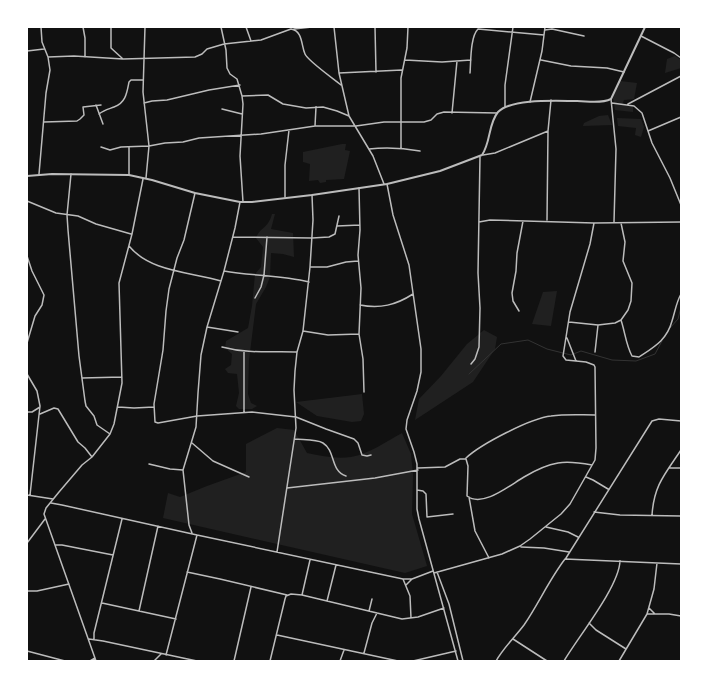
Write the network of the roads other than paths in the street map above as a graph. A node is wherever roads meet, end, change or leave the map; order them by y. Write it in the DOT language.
graph roads {
  1 [pos="41,27"];
  2 [pos="83,27"];
  3 [pos="111,27"];
  4 [pos="145,27"];
  5 [pos="221,27"];
  6 [pos="246,27"];
  7 [pos="312,27"];
  8 [pos="334,27"];
  9 [pos="375,27"];
  10 [pos="408,27"];
  11 [pos="513,27"];
  12 [pos="546,27"];
  13 [pos="645,27"];
  14 [pos="291,28"];
  15 [pos="294,29"];
  16 [pos="544,30"];
  17 [pos="552,30"];
  18 [pos="512,32"];
  19 [pos="544,35"];
  20 [pos="584,36"];
  21 [pos="641,36"];
  22 [pos="250,41"];
  23 [pos="224,44"];
  24 [pos="44,49"];
  25 [pos="27,51"];
  26 [pos="48,57"];
  27 [pos="84,57"];
  28 [pos="144,58"];
  29 [pos="681,58"];
  30 [pos="123,59"];
  31 [pos="404,60"];
  32 [pos="471,60"];
  33 [pos="541,60"];
  34 [pos="457,61"];
  35 [pos="402,70"];
  36 [pos="376,72"];
  37 [pos="624,72"];
  38 [pos="339,73"];
  39 [pos="470,73"];
  40 [pos="681,76"];
  41 [pos="142,80"];
  42 [pos="240,85"];
  43 [pos="341,85"];
  44 [pos="242,96"];
  45 [pos="611,99"];
  46 [pos="550,100"];
  47 [pos="530,102"];
  48 [pos="144,103"];
  49 [pos="612,103"];
  50 [pos="628,104"];
  51 [pos="96,105"];
  52 [pos="101,105"];
  53 [pos="316,106"];
  54 [pos="505,107"];
  55 [pos="222,109"];
  56 [pos="452,113"];
  57 [pos="497,113"];
  58 [pos="99,114"];
  59 [pos="242,114"];
  60 [pos="349,116"];
  61 [pos="681,117"];
  62 [pos="44,122"];
  63 [pos="400,122"];
  64 [pos="103,124"];
  65 [pos="314,126"];
  66 [pos="356,126"];
  67 [pos="289,130"];
  68 [pos="548,131"];
  69 [pos="648,131"];
  70 [pos="241,136"];
  71 [pos="149,146"];
  72 [pos="101,147"];
  73 [pos="129,147"];
  74 [pos="401,148"];
  75 [pos="369,149"];
  76 [pos="420,151"];
  77 [pos="481,156"];
  78 [pos="39,174"];
  79 [pos="71,174"];
  80 [pos="130,175"];
  81 [pos="27,176"];
  82 [pos="145,178"];
  83 [pos="385,184"];
  84 [pos="359,188"];
  85 [pos="195,193"];
  86 [pos="312,195"];
  87 [pos="285,197"];
  88 [pos="27,201"];
  89 [pos="242,202"];
  90 [pos="681,205"];
  91 [pos="67,215"];
  92 [pos="338,216"];
  93 [pos="522,221"];
  94 [pos="547,221"];
  95 [pos="479,222"];
  96 [pos="614,222"];
  97 [pos="681,222"];
  98 [pos="594,223"];
  99 [pos="621,223"];
  100 [pos="360,225"];
  101 [pos="337,226"];
  102 [pos="132,234"];
  103 [pos="233,237"];
  104 [pos="267,237"];
  105 [pos="312,238"];
  106 [pos="129,246"];
  107 [pos="27,256"];
  108 [pos="358,260"];
  109 [pos="310,267"];
  110 [pos="174,270"];
  111 [pos="224,271"];
  112 [pos="264,275"];
  113 [pos="221,281"];
  114 [pos="309,282"];
  115 [pos="413,294"];
  116 [pos="681,294"];
  117 [pos="255,298"];
  118 [pos="360,305"];
  119 [pos="519,311"];
  120 [pos="621,320"];
  121 [pos="569,322"];
  122 [pos="598,325"];
  123 [pos="207,327"];
  124 [pos="303,331"];
  125 [pos="238,332"];
  126 [pos="359,334"];
  127 [pos="566,337"];
  128 [pos="27,343"];
  129 [pos="222,347"];
  130 [pos="244,352"];
  131 [pos="297,352"];
  132 [pos="595,352"];
  133 [pos="576,361"];
  134 [pos="471,364"];
  135 [pos="27,374"];
  136 [pos="122,377"];
  137 [pos="82,378"];
  138 [pos="364,392"];
  139 [pos="40,406"];
  140 [pos="118,406"];
  141 [pos="154,407"];
  142 [pos="27,412"];
  143 [pos="244,412"];
  144 [pos="40,414"];
  145 [pos="595,415"];
  146 [pos="197,416"];
  147 [pos="296,417"];
  148 [pos="681,421"];
  149 [pos="110,434"];
  150 [pos="295,439"];
  151 [pos="192,443"];
  152 [pos="681,450"];
  153 [pos="371,455"];
  154 [pos="92,457"];
  155 [pos="466,459"];
  156 [pos="149,464"];
  157 [pos="592,465"];
  158 [pos="669,468"];
  159 [pos="681,468"];
  160 [pos="418,469"];
  161 [pos="183,470"];
  162 [pos="346,476"];
  163 [pos="249,477"];
  164 [pos="586,477"];
  165 [pos="286,488"];
  166 [pos="417,490"];
  167 [pos="608,490"];
  168 [pos="28,495"];
  169 [pos="469,497"];
  170 [pos="53,500"];
  171 [pos="50,503"];
  172 [pos="594,512"];
  173 [pos="453,514"];
  174 [pos="652,515"];
  175 [pos="681,516"];
  176 [pos="123,518"];
  177 [pos="46,519"];
  178 [pos="158,526"];
  179 [pos="546,527"];
  180 [pos="193,534"];
  181 [pos="196,535"];
  182 [pos="578,537"];
  183 [pos="27,543"];
  184 [pos="55,545"];
  185 [pos="520,546"];
  186 [pos="277,552"];
  187 [pos="569,552"];
  188 [pos="113,555"];
  189 [pos="489,558"];
  190 [pos="565,559"];
  191 [pos="310,560"];
  192 [pos="620,561"];
  193 [pos="657,563"];
  194 [pos="681,564"];
  195 [pos="336,565"];
  196 [pos="187,572"];
  197 [pos="434,572"];
  198 [pos="437,572"];
  199 [pos="403,579"];
  200 [pos="412,579"];
  201 [pos="69,584"];
  202 [pos="406,585"];
  203 [pos="251,586"];
  204 [pos="27,590"];
  205 [pos="287,595"];
  206 [pos="302,595"];
  207 [pos="372,599"];
  208 [pos="327,601"];
  209 [pos="101,603"];
  210 [pos="444,608"];
  211 [pos="649,608"];
  212 [pos="139,611"];
  213 [pos="369,611"];
  214 [pos="378,613"];
  215 [pos="647,614"];
  216 [pos="655,614"];
  217 [pos="681,616"];
  218 [pos="411,618"];
  219 [pos="176,619"];
  220 [pos="589,622"];
  221 [pos="277,635"];
  222 [pos="88,639"];
  223 [pos="94,639"];
  224 [pos="513,639"];
  225 [pos="626,649"];
  226 [pos="344,650"];
  227 [pos="27,651"];
  228 [pos="456,651"];
  229 [pos="364,653"];
  230 [pos="161,654"];
  231 [pos="166,655"];
  232 [pos="95,658"];
  233 [pos="65,661"];
  234 [pos="90,661"];
  235 [pos="96,661"];
  236 [pos="154,661"];
  237 [pos="196,661"];
  238 [pos="234,661"];
  239 [pos="270,661"];
  240 [pos="340,661"];
  241 [pos="398,661"];
  242 [pos="413,661"];
  243 [pos="458,661"];
  244 [pos="463,661"];
  245 [pos="496,661"];
  246 [pos="547,661"];
  247 [pos="564,661"];
  248 [pos="619,661"];
  1 -- 24 [label="street"];
  2 -- 27 [label="street"];
  3 -- 30 [label="street"];
  4 -- 28 [label="street"];
  5 -- 23 [label="street"];
  6 -- 22 [label="street"];
  7 -- 15 [label="street"];
  8 -- 38 [label="street"];
  9 -- 36 [label="street"];
  10 -- 31 [label="street"];
  11 -- 18 [label="street"];
  12 -- 16 [label="street"];
  12 -- 17 [label="street"];
  13 -- 21 [label="street"];
  14 -- 15 [label="street"];
  14 -- 22 [label="street"];
  15 -- 43 [label="street"];
  16 -- 17 [label="street"];
  16 -- 19 [label="street"];
  17 -- 20 [label="street"];
  18 -- 19 [label="street"];
  18 -- 32 [label="street"];
  18 -- 54 [label="street"];
  19 -- 33 [label="street"];
  21 -- 29 [label="street"];
  21 -- 37 [label="street"];
  22 -- 23 [label="street"];
  23 -- 28 [label="street"];
  23 -- 42 [label="street"];
  24 -- 25 [label="street"];
  24 -- 26 [label="street"];
  26 -- 27 [label="street"];
  26 -- 62 [label="street"];
  27 -- 30 [label="street"];
  28 -- 30 [label="street"];
  28 -- 41 [label="street"];
  31 -- 34 [label="street"];
  31 -- 35 [label="street"];
  32 -- 34 [label="street"];
  32 -- 39 [label="street"];
  33 -- 37 [label="street"];
  33 -- 47 [label="street"];
  34 -- 56 [label="street"];
  35 -- 36 [label="street"];
  35 -- 63 [label="street"];
  36 -- 38 [label="street"];
  37 -- 45 [label="street"];
  38 -- 43 [label="street"];
  40 -- 50 [label="street"];
  41 -- 48 [label="street"];
  41 -- 58 [label="street"];
  42 -- 44 [label="street"];
  42 -- 48 [label="street"];
  43 -- 60 [label="street"];
  44 -- 53 [label="street"];
  44 -- 59 [label="street"];
  45 -- 46 [label="street"];
  45 -- 49 [label="street"];
  46 -- 47 [label="street"];
  46 -- 68 [label="street"];
  47 -- 54 [label="street"];
  48 -- 71 [label="street"];
  49 -- 50 [label="street"];
  49 -- 96 [label="street"];
  50 -- 69 [label="street"];
  51 -- 52 [label="street"];
  51 -- 58 [label="street"];
  51 -- 62 [label="street"];
  53 -- 60 [label="street"];
  53 -- 65 [label="street"];
  54 -- 57 [label="street"];
  55 -- 59 [label="street"];
  56 -- 57 [label="street"];
  56 -- 63 [label="street"];
  57 -- 77 [label="street"];
  58 -- 64 [label="street"];
  59 -- 70 [label="street"];
  60 -- 66 [label="street"];
  61 -- 69 [label="street"];
  62 -- 78 [label="street"];
  63 -- 66 [label="street"];
  63 -- 74 [label="street"];
  65 -- 66 [label="street"];
  65 -- 67 [label="street"];
  66 -- 75 [label="street"];
  67 -- 70 [label="street"];
  67 -- 87 [label="street"];
  68 -- 77 [label="street"];
  68 -- 94 [label="street"];
  69 -- 90 [label="street"];
  70 -- 71 [label="street"];
  70 -- 89 [label="street"];
  71 -- 73 [label="street"];
  71 -- 82 [label="street"];
  72 -- 73 [label="street"];
  73 -- 80 [label="street"];
  74 -- 75 [label="street"];
  74 -- 76 [label="street"];
  75 -- 83 [label="street"];
  77 -- 83 [label="street"];
  77 -- 95 [label="street"];
  78 -- 79 [label="street"];
  78 -- 81 [label="street"];
  79 -- 80 [label="street"];
  79 -- 91 [label="street"];
  80 -- 82 [label="street"];
  82 -- 85 [label="street"];
  82 -- 102 [label="street"];
  83 -- 84 [label="street"];
  83 -- 115 [label="street"];
  84 -- 86 [label="street"];
  84 -- 100 [label="street"];
  85 -- 89 [label="street"];
  85 -- 110 [label="street"];
  86 -- 87 [label="street"];
  86 -- 105 [label="street"];
  87 -- 89 [label="street"];
  88 -- 91 [label="street"];
  89 -- 103 [label="street"];
  91 -- 102 [label="street"];
  91 -- 137 [label="street"];
  92 -- 101 [label="street"];
  93 -- 94 [label="street"];
  93 -- 95 [label="street"];
  93 -- 119 [label="street"];
  94 -- 98 [label="street"];
  95 -- 134 [label="street"];
  96 -- 98 [label="street"];
  96 -- 99 [label="street"];
  97 -- 99 [label="street"];
  98 -- 121 [label="street"];
  99 -- 120 [label="street"];
  100 -- 101 [label="street"];
  100 -- 108 [label="street"];
  101 -- 105 [label="street"];
  102 -- 106 [label="street"];
  103 -- 104 [label="street"];
  103 -- 111 [label="street"];
  104 -- 105 [label="street"];
  104 -- 112 [label="street"];
  105 -- 109 [label="street"];
  106 -- 110 [label="street"];
  106 -- 136 [label="street"];
  107 -- 128 [label="street"];
  108 -- 109 [label="street"];
  108 -- 118 [label="street"];
  109 -- 114 [label="street"];
  110 -- 113 [label="street"];
  110 -- 141 [label="street"];
  111 -- 112 [label="street"];
  111 -- 113 [label="street"];
  112 -- 114 [label="street"];
  112 -- 117 [label="street"];
  113 -- 123 [label="street"];
  114 -- 124 [label="street"];
  115 -- 118 [label="street"];
  115 -- 160 [label="street"];
  116 -- 120 [label="street"];
  118 -- 126 [label="street"];
  120 -- 122 [label="street"];
  121 -- 122 [label="street"];
  121 -- 127 [label="street"];
  122 -- 132 [label="street"];
  123 -- 125 [label="street"];
  123 -- 146 [label="street"];
  124 -- 126 [label="street"];
  124 -- 131 [label="street"];
  126 -- 138 [label="street"];
  127 -- 133 [label="street"];
  127 -- 133 [label="street"];
  129 -- 130 [label="street"];
  130 -- 131 [label="street"];
  130 -- 143 [label="street"];
  131 -- 147 [label="street"];
  133 -- 145 [label="street"];
  135 -- 139 [label="street"];
  136 -- 137 [label="street"];
  136 -- 140 [label="street"];
  137 -- 149 [label="street"];
  139 -- 142 [label="street"];
  139 -- 144 [label="street"];
  140 -- 141 [label="street"];
  140 -- 149 [label="street"];
  141 -- 146 [label="street"];
  143 -- 146 [label="street"];
  143 -- 147 [label="street"];
  144 -- 154 [label="street"];
  144 -- 168 [label="street"];
  145 -- 155 [label="street"];
  145 -- 157 [label="street"];
  146 -- 151 [label="street"];
  147 -- 150 [label="street"];
  147 -- 153 [label="street"];
  148 -- 167 [label="street"];
  149 -- 154 [label="street"];
  150 -- 162 [label="street"];
  150 -- 165 [label="street"];
  151 -- 161 [label="street"];
  151 -- 163 [label="street"];
  152 -- 158 [label="street"];
  154 -- 170 [label="street"];
  155 -- 160 [label="street"];
  155 -- 169 [label="street"];
  156 -- 161 [label="street"];
  157 -- 164 [label="street"];
  157 -- 169 [label="street"];
  158 -- 159 [label="street"];
  158 -- 174 [label="street"];
  160 -- 165 [label="street"];
  160 -- 166 [label="street"];
  161 -- 180 [label="street"];
  164 -- 167 [label="street"];
  164 -- 179 [label="street"];
  165 -- 186 [label="street"];
  166 -- 173 [label="street"];
  166 -- 197 [label="street"];
  167 -- 172 [label="street"];
  168 -- 170 [label="street"];
  169 -- 189 [label="street"];
  170 -- 171 [label="street"];
  171 -- 176 [label="street"];
  171 -- 177 [label="street"];
  172 -- 174 [label="street"];
  172 -- 182 [label="street"];
  174 -- 175 [label="street"];
  176 -- 178 [label="street"];
  176 -- 188 [label="street"];
  177 -- 183 [label="street"];
  177 -- 184 [label="street"];
  178 -- 180 [label="street"];
  178 -- 212 [label="street"];
  179 -- 182 [label="street"];
  179 -- 185 [label="street"];
  180 -- 181 [label="street"];
  181 -- 186 [label="street"];
  181 -- 196 [label="street"];
  182 -- 187 [label="street"];
  184 -- 188 [label="street"];
  184 -- 201 [label="street"];
  185 -- 187 [label="street"];
  185 -- 189 [label="street"];
  186 -- 191 [label="street"];
  187 -- 190 [label="street"];
  188 -- 209 [label="street"];
  189 -- 198 [label="street"];
  190 -- 192 [label="street"];
  190 -- 224 [label="street"];
  191 -- 195 [label="street"];
  191 -- 206 [label="street"];
  192 -- 193 [label="street"];
  192 -- 220 [label="street"];
  193 -- 194 [label="street"];
  193 -- 211 [label="street"];
  195 -- 199 [label="street"];
  195 -- 208 [label="street"];
  196 -- 203 [label="street"];
  196 -- 219 [label="street"];
  197 -- 198 [label="street"];
  197 -- 200 [label="street"];
  197 -- 210 [label="street"];
  198 -- 244 [label="street"];
  199 -- 200 [label="street"];
  199 -- 202 [label="street"];
  200 -- 202 [label="street"];
  201 -- 204 [label="street"];
  201 -- 222 [label="street"];
  202 -- 218 [label="street"];
  203 -- 205 [label="street"];
  203 -- 238 [label="street"];
  205 -- 206 [label="street"];
  205 -- 221 [label="street"];
  206 -- 208 [label="street"];
  207 -- 213 [label="street"];
  208 -- 213 [label="street"];
  209 -- 212 [label="street"];
  209 -- 223 [label="street"];
  210 -- 218 [label="street"];
  210 -- 228 [label="street"];
  211 -- 215 [label="street"];
  211 -- 216 [label="street"];
  212 -- 219 [label="street"];
  213 -- 214 [label="street"];
  214 -- 218 [label="street"];
  214 -- 229 [label="street"];
  215 -- 216 [label="street"];
  215 -- 225 [label="street"];
  216 -- 217 [label="street"];
  219 -- 231 [label="street"];
  220 -- 225 [label="street"];
  220 -- 247 [label="street"];
  221 -- 226 [label="street"];
  221 -- 239 [label="street"];
  222 -- 223 [label="street"];
  222 -- 232 [label="street"];
  223 -- 230 [label="street"];
  224 -- 245 [label="street"];
  224 -- 246 [label="street"];
  225 -- 248 [label="street"];
  226 -- 229 [label="street"];
  226 -- 240 [label="street"];
  227 -- 233 [label="street"];
  228 -- 242 [label="street"];
  228 -- 243 [label="street"];
  229 -- 241 [label="street"];
  230 -- 231 [label="street"];
  230 -- 236 [label="street"];
  231 -- 237 [label="street"];
  232 -- 234 [label="street"];
  232 -- 235 [label="street"];
}
